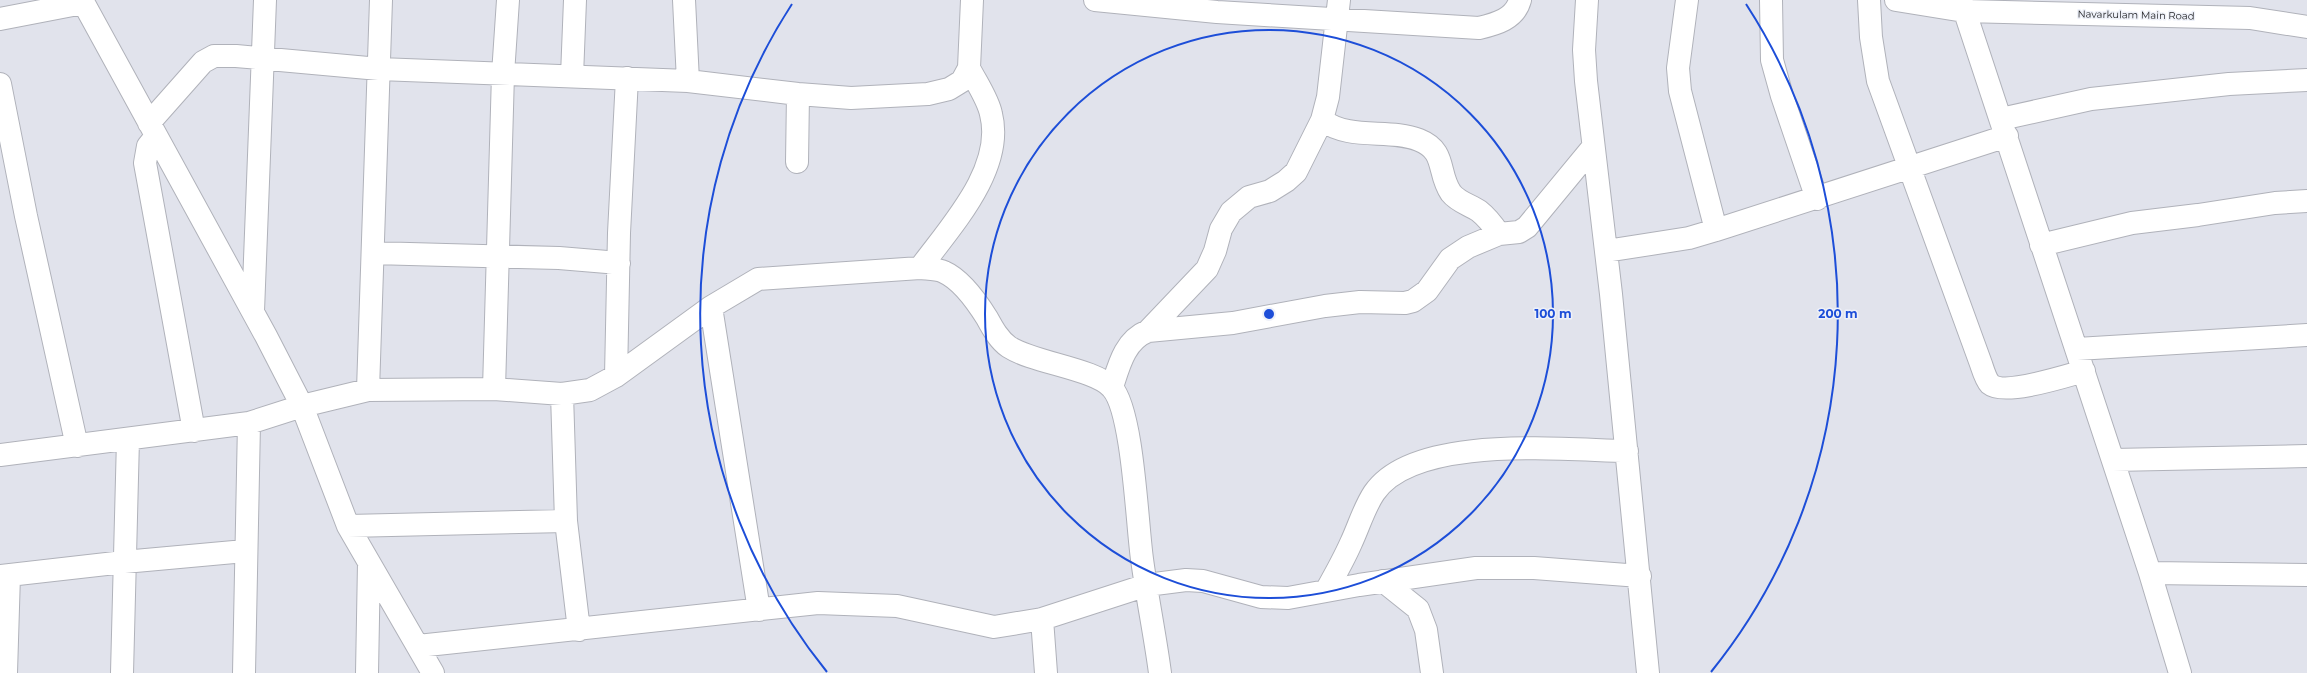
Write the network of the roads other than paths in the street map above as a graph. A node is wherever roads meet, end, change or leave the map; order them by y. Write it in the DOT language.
graph roads {
  1 [pos="265,0"];
  2 [pos="381,0"];
  3 [pos="508,0"];
  4 [pos="575,0"];
  5 [pos="684,0"];
  6 [pos="972,0"];
  7 [pos="1095,0"];
  8 [pos="1520,0"];
  9 [pos="1586,0"];
  10 [pos="1687,0"];
  11 [pos="1771,0"];
  12 [pos="1869,0"];
  13 [pos="1896,0"];
  14 [pos="83,2"];
  15 [pos="1962,5"];
  16 [pos="2250,9"];
  17 [pos="1338,10"];
  18 [pos="0,19"];
  19 [pos="2307,27"];
  20 [pos="262,59"];
  21 [pos="969,68"];
  22 [pos="379,69"];
  23 [pos="503,74"];
  24 [pos="572,76"];
  25 [pos="627,78"];
  26 [pos="2307,80"];
  27 [pos="688,81"];
  28 [pos="0,84"];
  29 [pos="798,94"];
  30 [pos="1322,120"];
  31 [pos="2004,128"];
  32 [pos="153,130"];
  33 [pos="5,137"];
  34 [pos="1594,147"];
  35 [pos="797,162"];
  36 [pos="1908,167"];
  37 [pos="1817,199"];
  38 [pos="2307,201"];
  39 [pos="1716,230"];
  40 [pos="1499,234"];
  41 [pos="2041,245"];
  42 [pos="1606,251"];
  43 [pos="373,253"];
  44 [pos="497,257"];
  45 [pos="619,263"];
  46 [pos="920,268"];
  47 [pos="711,307"];
  48 [pos="253,311"];
  49 [pos="1148,331"];
  50 [pos="2307,335"];
  51 [pos="2077,349"];
  52 [pos="2084,371"];
  53 [pos="616,376"];
  54 [pos="1112,387"];
  55 [pos="494,389"];
  56 [pos="368,390"];
  57 [pos="562,394"];
  58 [pos="302,406"];
  59 [pos="249,423"];
  60 [pos="194,431"];
  61 [pos="128,439"];
  62 [pos="76,446"];
  63 [pos="1627,451"];
  64 [pos="0,455"];
  65 [pos="2307,456"];
  66 [pos="2113,460"];
  67 [pos="566,521"];
  68 [pos="348,526"];
  69 [pos="245,551"];
  70 [pos="124,562"];
  71 [pos="369,563"];
  72 [pos="2150,573"];
  73 [pos="2307,575"];
  74 [pos="4,576"];
  75 [pos="1640,576"];
  76 [pos="1384,581"];
  77 [pos="1147,585"];
  78 [pos="1326,591"];
  79 [pos="759,610"];
  80 [pos="1042,619"];
  81 [pos="579,630"];
  82 [pos="418,646"];
  83 [pos="6,673"];
  84 [pos="122,673"];
  85 [pos="244,673"];
  86 [pos="367,673"];
  87 [pos="432,673"];
  88 [pos="1046,673"];
  89 [pos="1160,673"];
  90 [pos="1432,673"];
  91 [pos="1648,673"];
  92 [pos="2180,673"];
  1 -- 20 [label="street"];
  2 -- 22 [label="street"];
  3 -- 23 [label="street"];
  4 -- 24 [label="street"];
  5 -- 27 [label="street"];
  6 -- 21 [label="street"];
  7 -- 17 [label="street"];
  8 -- 17 [label="street"];
  9 -- 34 [label="street"];
  10 -- 39 [label="street"];
  11 -- 37 [label="street"];
  12 -- 36 [label="street"];
  13 -- 15 [label="street, Navarkulam Main Road"];
  14 -- 18 [label="street"];
  14 -- 32 [label="street"];
  15 -- 16 [label="street, Navarkulam Main Road"];
  15 -- 31 [label="street"];
  16 -- 19 [label="street, Navarkulam Main Road"];
  17 -- 30 [label="street"];
  20 -- 22 [label="street"];
  20 -- 32 [label="street"];
  20 -- 48 [label="street"];
  21 -- 29 [label="street"];
  21 -- 46 [label="street"];
  22 -- 23 [label="street"];
  22 -- 43 [label="street"];
  23 -- 24 [label="street"];
  23 -- 44 [label="street"];
  24 -- 25 [label="street"];
  25 -- 27 [label="street"];
  25 -- 45 [label="street"];
  26 -- 31 [label="street"];
  27 -- 29 [label="street"];
  28 -- 33 [label="street"];
  29 -- 35 [label="street"];
  30 -- 40 [label="street"];
  30 -- 49 [label="street"];
  31 -- 36 [label="street"];
  31 -- 41 [label="street"];
  32 -- 48 [label="street"];
  32 -- 60 [label="street"];
  33 -- 62 [label="street"];
  34 -- 40 [label="street"];
  34 -- 42 [label="street"];
  36 -- 37 [label="street"];
  36 -- 52 [label="street"];
  37 -- 39 [label="street"];
  38 -- 41 [label="street"];
  39 -- 42 [label="street"];
  40 -- 49 [label="street"];
  41 -- 51 [label="street"];
  42 -- 63 [label="street"];
  43 -- 44 [label="street"];
  43 -- 56 [label="street"];
  44 -- 45 [label="street"];
  44 -- 55 [label="street"];
  45 -- 53 [label="street"];
  46 -- 47 [label="street"];
  46 -- 54 [label="street"];
  47 -- 53 [label="street"];
  47 -- 79 [label="street"];
  48 -- 58 [label="street"];
  49 -- 54 [label="street"];
  50 -- 51 [label="street"];
  51 -- 52 [label="street"];
  52 -- 66 [label="street"];
  53 -- 57 [label="street"];
  54 -- 77 [label="street"];
  55 -- 56 [label="street"];
  55 -- 57 [label="street"];
  56 -- 58 [label="street"];
  57 -- 67 [label="street"];
  58 -- 59 [label="street"];
  58 -- 68 [label="street"];
  59 -- 60 [label="street"];
  59 -- 69 [label="street"];
  60 -- 61 [label="street"];
  61 -- 62 [label="street"];
  61 -- 70 [label="street"];
  62 -- 64 [label="street"];
  63 -- 75 [label="street"];
  63 -- 78 [label="street"];
  65 -- 66 [label="street"];
  66 -- 72 [label="street"];
  67 -- 68 [label="street"];
  67 -- 81 [label="street"];
  68 -- 71 [label="street"];
  69 -- 70 [label="street"];
  69 -- 85 [label="street"];
  70 -- 74 [label="street"];
  70 -- 84 [label="street"];
  71 -- 82 [label="street"];
  71 -- 86 [label="street"];
  72 -- 73 [label="street"];
  72 -- 92 [label="street"];
  74 -- 83 [label="street"];
  75 -- 76 [label="street"];
  75 -- 91 [label="street"];
  76 -- 78 [label="street"];
  76 -- 90 [label="street"];
  77 -- 78 [label="street"];
  77 -- 80 [label="street"];
  77 -- 89 [label="street"];
  79 -- 80 [label="street"];
  79 -- 81 [label="street"];
  80 -- 88 [label="street"];
  81 -- 82 [label="street"];
  82 -- 87 [label="street"];
}
